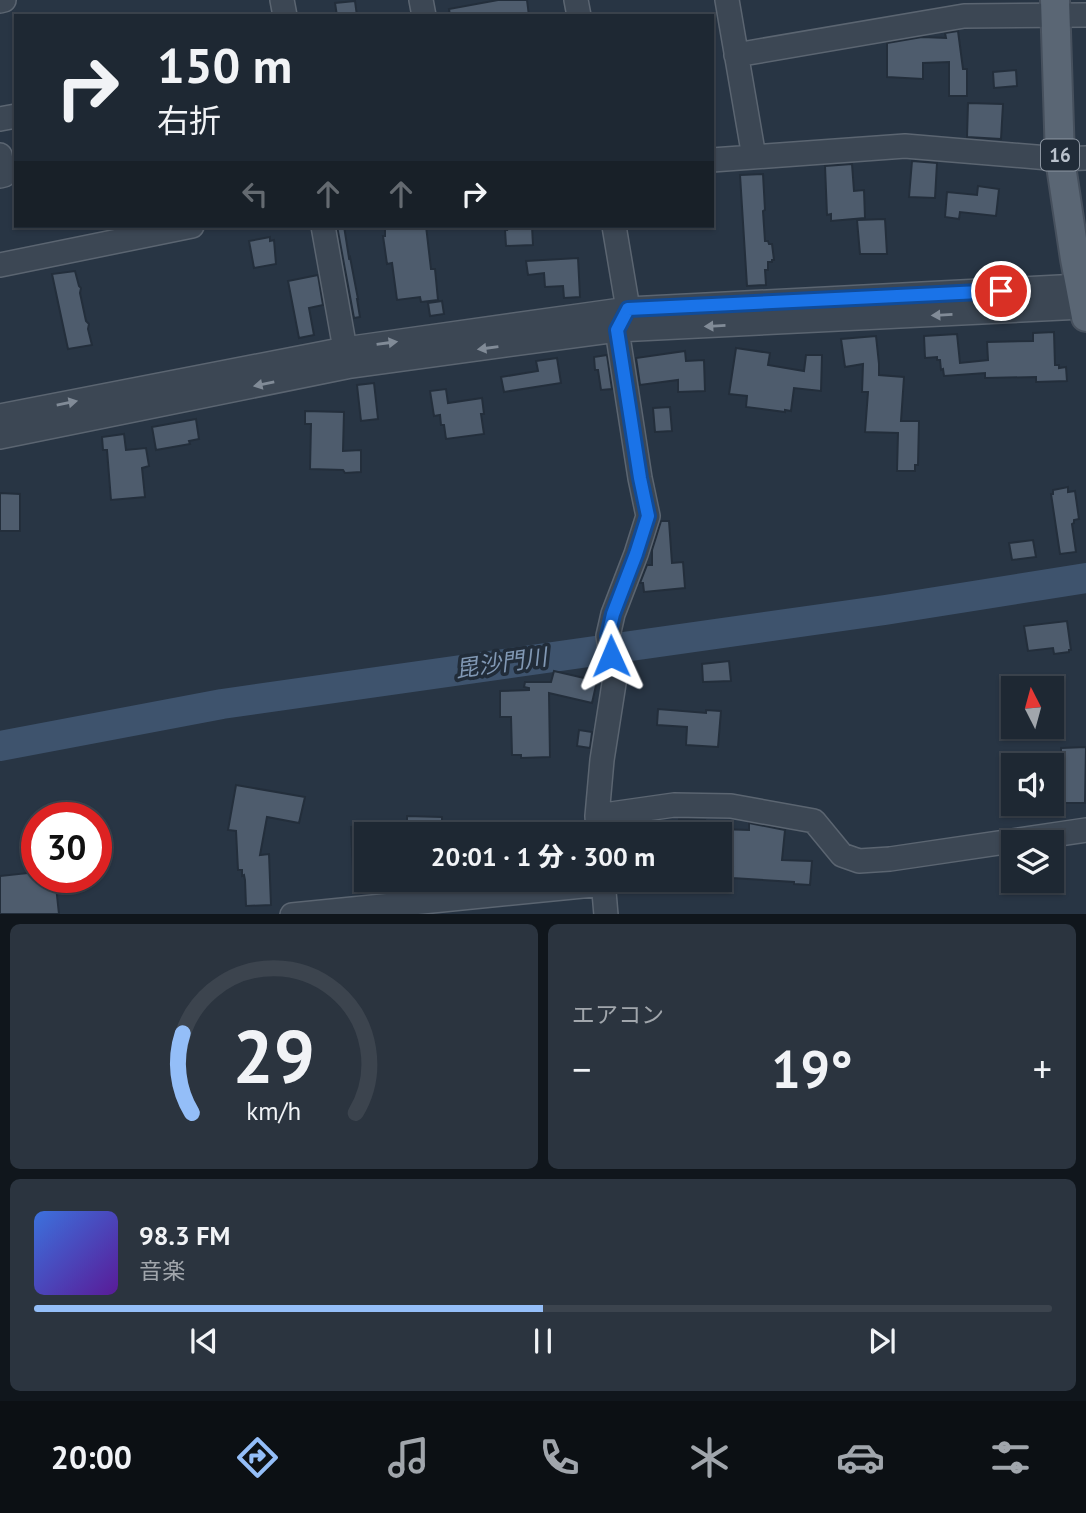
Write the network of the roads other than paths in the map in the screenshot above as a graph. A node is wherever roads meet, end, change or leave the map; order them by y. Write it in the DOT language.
graph roads {
  1 [pos="727,0"];
  2 [pos="1055,8"];
  3 [pos="1086,15"];
  4 [pos="736,55"];
  5 [pos="0,155"];
  6 [pos="754,157"];
  7 [pos="1073,159"];
  8 [pos="714,160"];
  9 [pos="0,176"];
  10 [pos="182,228"];
  11 [pos="323,228"];
  12 [pos="614,228"];
  13 [pos="0,265"];
  14 [pos="1084,301"];
  15 [pos="628,309"];
  16 [pos="617,330"];
  17 [pos="345,349"];
  18 [pos="0,416"];
  19 [pos="0,437"];
  20 [pos="597,822"];
  21 [pos="609,822"];
  22 [pos="1086,830"];
  23 [pos="509,892"];
  24 [pos="604,892"];
  25 [pos="301,914"];
  26 [pos="606,914"];
  1 -- 4 [label="street"];
  2 -- 3 [label="street"];
  2 -- 4 [label="street"];
  2 -- 7 [label="main road, 16"];
  4 -- 6 [label="street"];
  5 -- 9 [label="street"];
  6 -- 7 [label="street"];
  6 -- 8 [label="street"];
  7 -- 14 [label="main road, 16"];
  10 -- 13 [label="street"];
  11 -- 17 [label="street"];
  12 -- 15 [label="street"];
  14 -- 15 [label="street"];
  14 -- 16 [label="street, one-way"];
  15 -- 16 [label="street"];
  17 -- 15 [label="street, one-way"];
  16 -- 19 [label="street, one-way"];
  16 -- 20 [label="street"];
  18 -- 17 [label="street, one-way"];
  21 -- 22 [label="street"];
  23 -- 25 [label="street"];
  24 -- 26 [label="street"];
}
